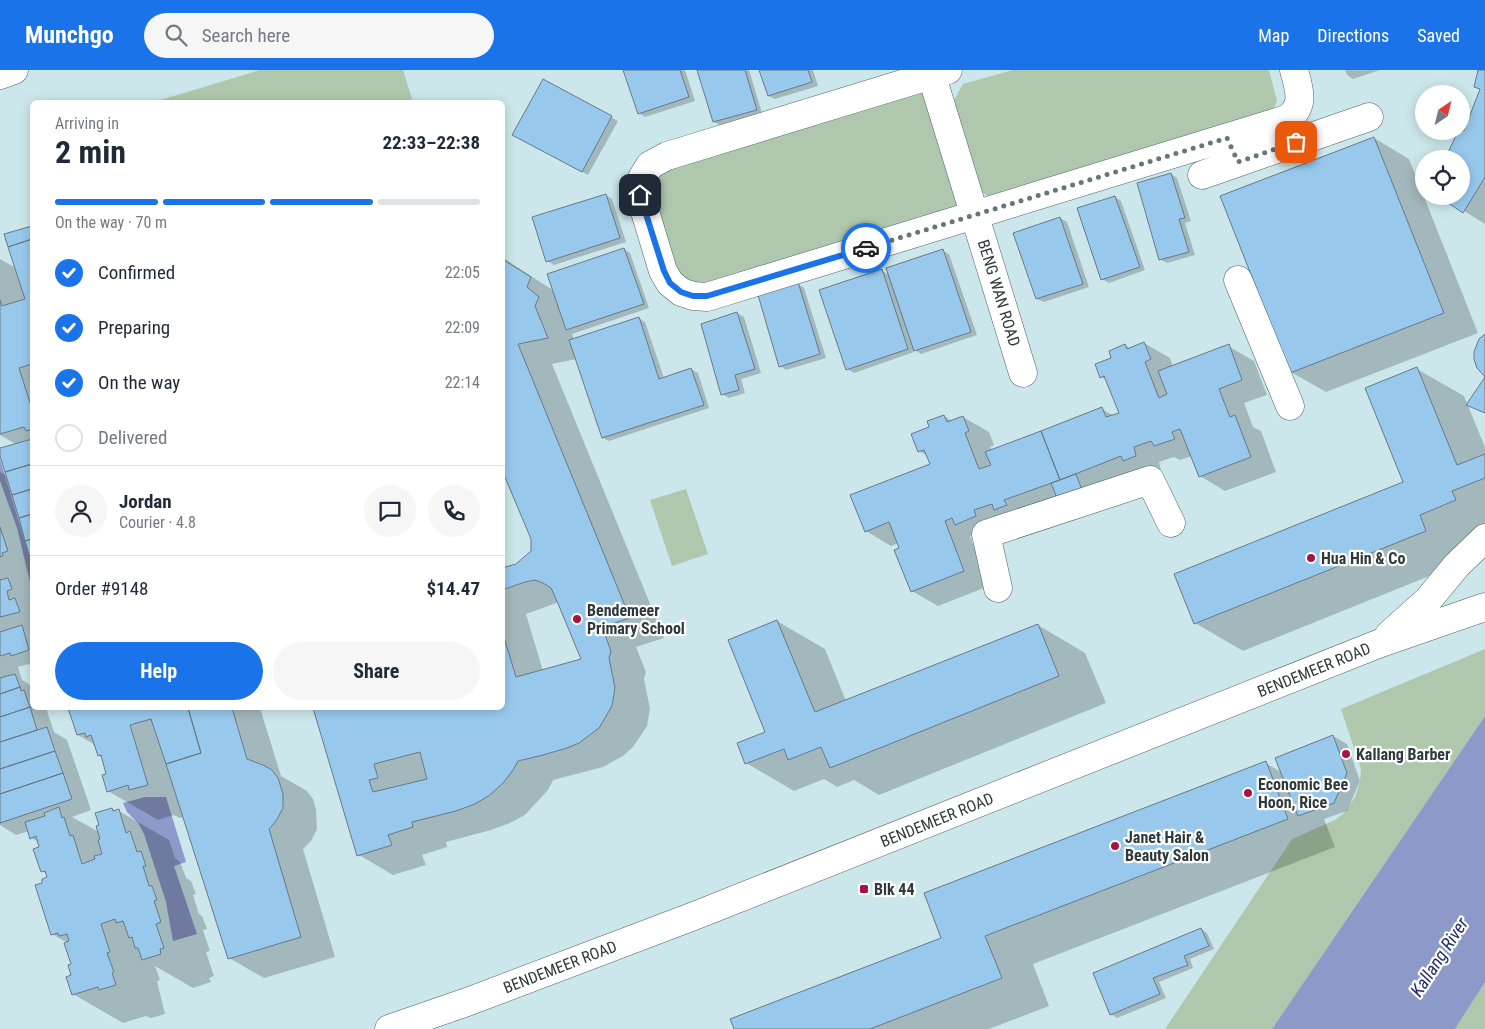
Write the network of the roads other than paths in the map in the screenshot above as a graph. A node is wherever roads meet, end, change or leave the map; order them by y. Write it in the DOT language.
graph roads {
  1 [pos="14,70"];
  2 [pos="1294,70"];
  3 [pos="936,72"];
  4 [pos="0,75"];
  5 [pos="1369,117"];
  6 [pos="1227,138"];
  7 [pos="1238,162"];
  8 [pos="1202,175"];
  9 [pos="974,215"];
  10 [pos="1238,280"];
  11 [pos="1024,373"];
  12 [pos="1290,406"];
  13 [pos="1171,523"];
  14 [pos="1485,538"];
  15 [pos="998,588"];
  16 [pos="1485,608"];
  17 [pos="1378,644"];
  18 [pos="389,1029"];
  1 -- 4 [label="main road"];
  2 -- 6 [label="main road"];
  3 -- 9 [label="main road, BENG WAN ROAD"];
  3 -- 9 [label="main road"];
  5 -- 7 [label="main road"];
  6 -- 7 [label="main road"];
  6 -- 9 [label="main road"];
  7 -- 8 [label="main road"];
  9 -- 11 [label="main road, BENG WAN ROAD"];
  10 -- 12 [label="main road"];
  13 -- 15 [label="main road"];
  14 -- 17 [label="main road"];
  16 -- 17 [label="main road, BENDEMEER ROAD"];
  17 -- 18 [label="main road, BENDEMEER ROAD"];
}
